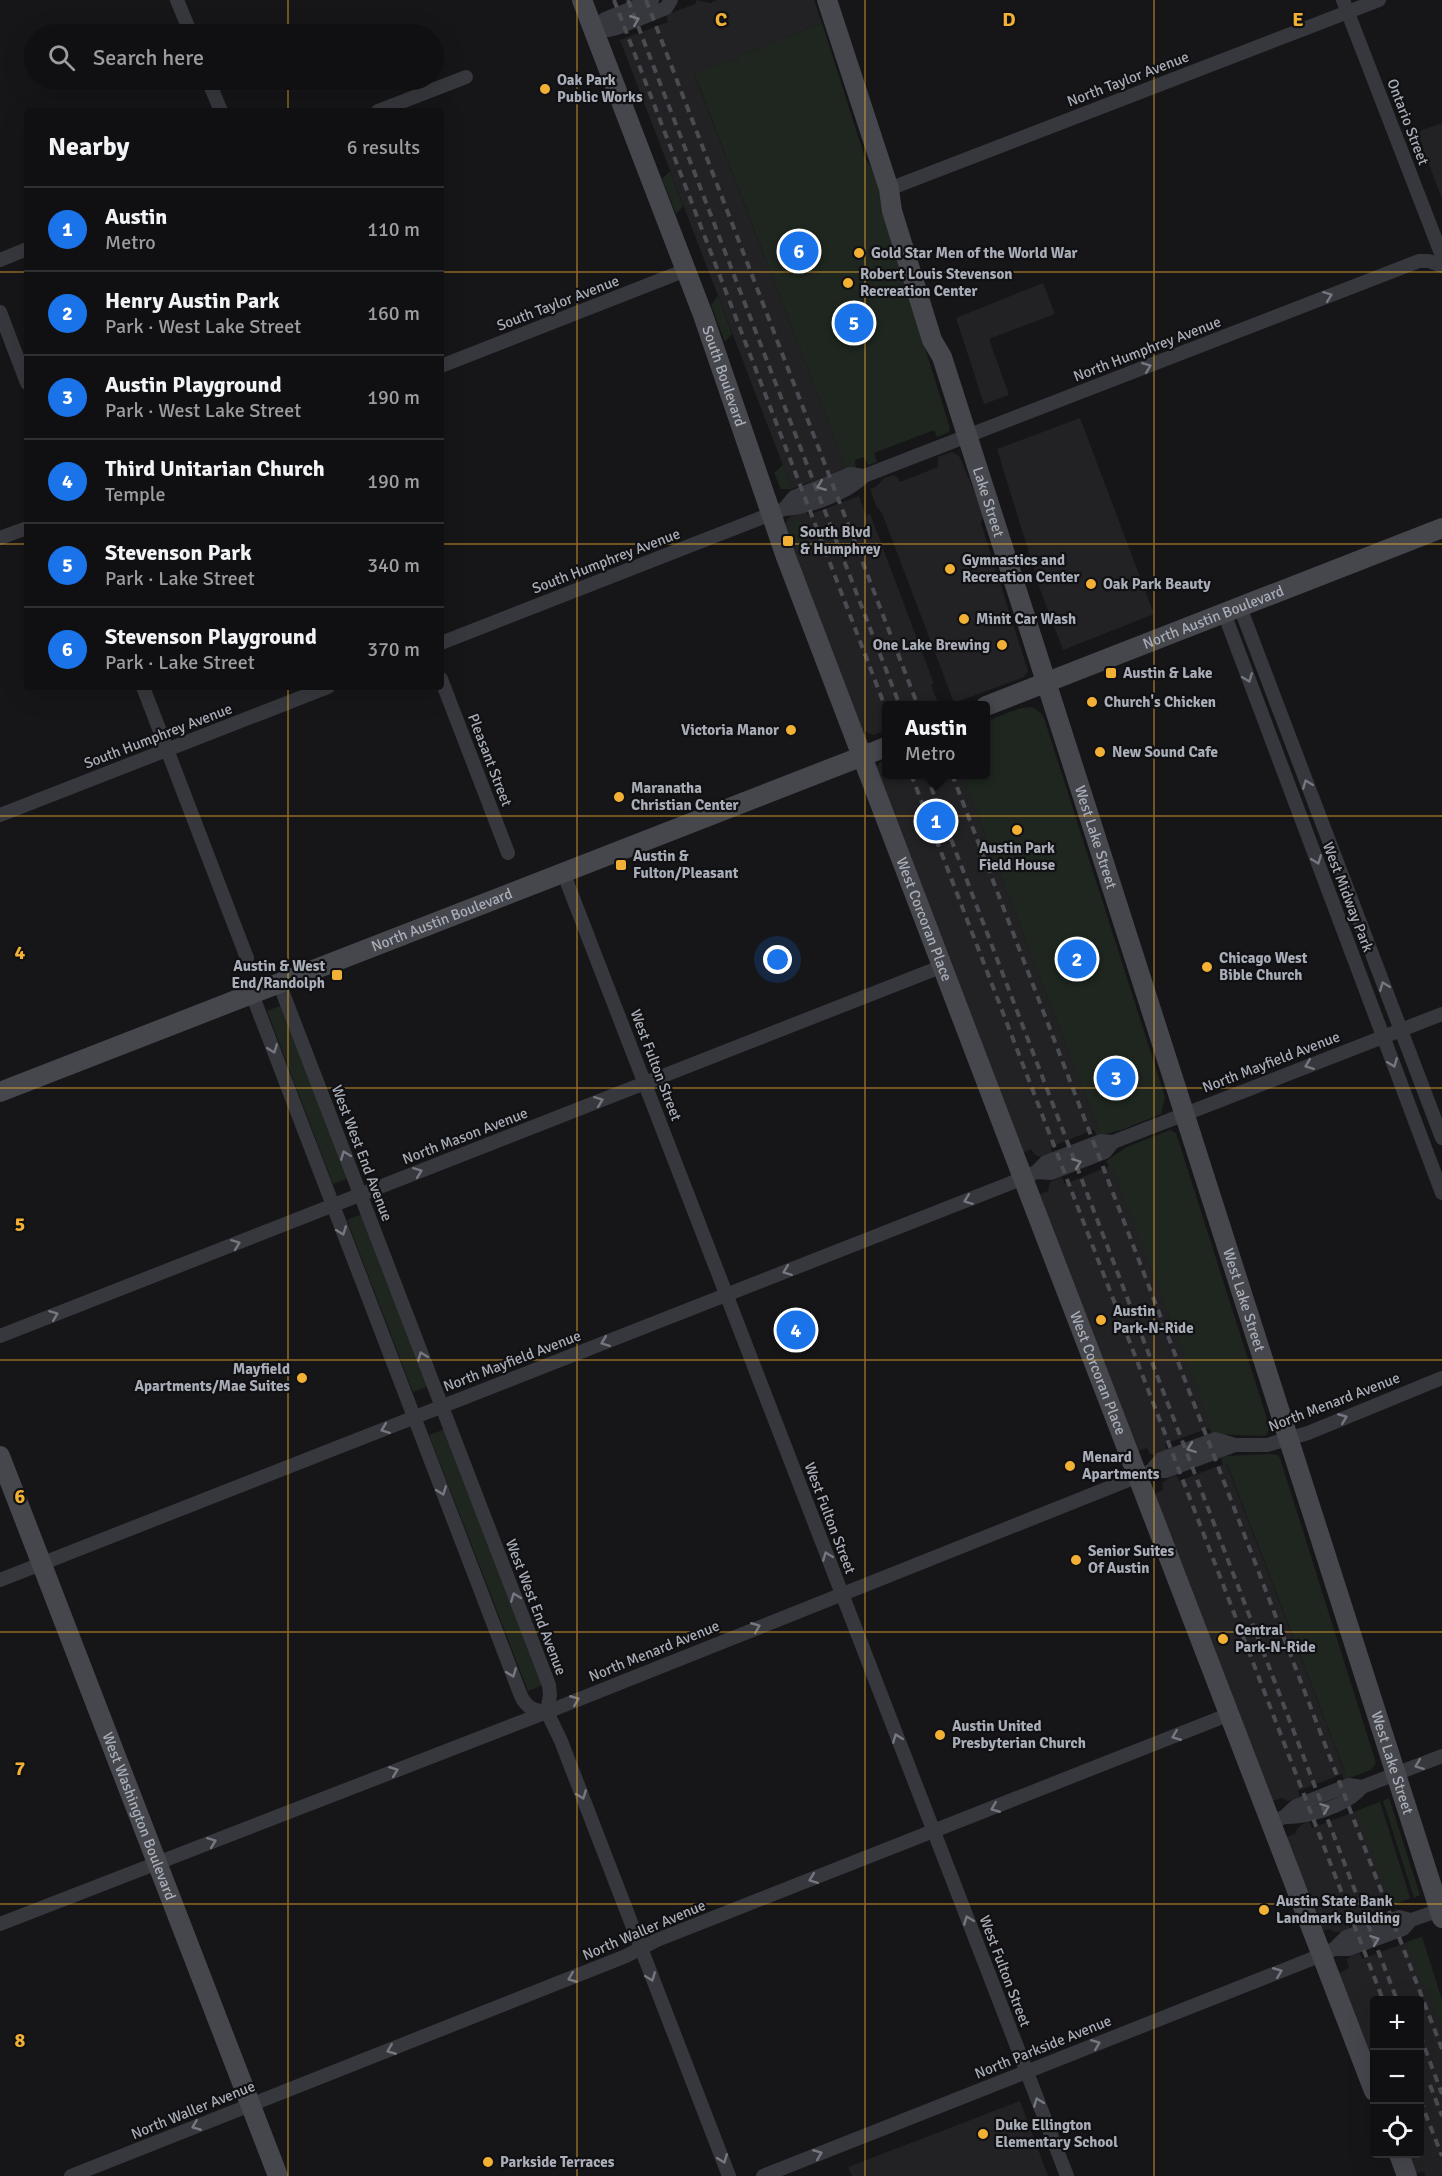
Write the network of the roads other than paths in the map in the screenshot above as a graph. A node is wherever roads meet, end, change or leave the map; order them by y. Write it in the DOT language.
graph roads {
  1 [pos="177,0"];
  2 [pos="582,0"];
  3 [pos="652,0"];
  4 [pos="671,0"];
  5 [pos="827,0"];
  6 [pos="1379,0"];
  7 [pos="1346,6"];
  8 [pos="186,24"];
  9 [pos="594,29"];
  10 [pos="466,76"];
  11 [pos="444,85"];
  12 [pos="212,90"];
  13 [pos="431,90"];
  14 [pos="219,108"];
  15 [pos="386,108"];
  16 [pos="889,189"];
  17 [pos="24,250"];
  18 [pos="1442,256"];
  19 [pos="0,260"];
  20 [pos="1442,266"];
  21 [pos="686,270"];
  22 [pos="0,312"];
  23 [pos="444,365"];
  24 [pos="24,375"];
  25 [pos="967,436"];
  26 [pos="778,512"];
  27 [pos="24,529"];
  28 [pos="1441,530"];
  29 [pos="0,538"];
  30 [pos="1232,610"];
  31 [pos="444,642"];
  32 [pos="1047,682"];
  33 [pos="444,687"];
  34 [pos="144,690"];
  35 [pos="320,690"];
  36 [pos="990,704"];
  37 [pos="882,747"];
  38 [pos="167,750"];
  39 [pos="862,755"];
  40 [pos="0,815"];
  41 [pos="508,853"];
  42 [pos="563,872"];
  43 [pos="247,958"];
  44 [pos="943,966"];
  45 [pos="279,983"];
  46 [pos="252,994"];
  47 [pos="1442,1014"];
  48 [pos="1401,1030"];
  49 [pos="1383,1036"];
  50 [pos="645,1083"];
  51 [pos="0,1092"];
  52 [pos="1185,1114"];
  53 [pos="1442,1138"];
  54 [pos="1030,1175"];
  55 [pos="1442,1193"];
  56 [pos="360,1195"];
  57 [pos="332,1206"];
  58 [pos="727,1295"];
  59 [pos="0,1336"];
  60 [pos="1442,1378"];
  61 [pos="441,1407"];
  62 [pos="414,1418"];
  63 [pos="1289,1439"];
  64 [pos="0,1456"];
  65 [pos="1145,1473"];
  66 [pos="42,1563"];
  67 [pos="0,1580"];
  68 [pos="841,1593"];
  69 [pos="547,1712"];
  70 [pos="1230,1714"];
  71 [pos="1442,1756"];
  72 [pos="1396,1774"];
  73 [pos="1278,1820"];
  74 [pos="934,1832"];
  75 [pos="157,1863"];
  76 [pos="1441,1914"];
  77 [pos="0,1924"];
  78 [pos="640,1949"];
  79 [pos="1328,1951"];
  80 [pos="1026,2072"];
  81 [pos="1370,2079"];
  82 [pos="251,2105"];
  83 [pos="1400,2158"];
  84 [pos="71,2176"];
  85 [pos="278,2176"];
  86 [pos="729,2176"];
  87 [pos="763,2176"];
  88 [pos="1067,2176"];
  89 [pos="1407,2176"];
  1 -- 8 [label="street"];
  2 -- 9 [label="street, South Boulevard"];
  3 -- 9 [label="street"];
  9 -- 4 [label="street, one-way"];
  5 -- 16 [label="street, Lake Street"];
  6 -- 7 [label="street, North Taylor Avenue"];
  7 -- 16 [label="street, North Taylor Avenue"];
  7 -- 18 [label="street, Ontario Street"];
  9 -- 21 [label="street, South Boulevard"];
  10 -- 11 [label="street"];
  12 -- 14 [label="street"];
  13 -- 15 [label="street"];
  16 -- 25 [label="street, Lake Street"];
  17 -- 19 [label="street"];
  25 -- 20 [label="street, North Humphrey Avenue, one-way"];
  21 -- 23 [label="street, South Taylor Avenue"];
  21 -- 26 [label="street, South Boulevard"];
  22 -- 24 [label="street"];
  25 -- 26 [label="street, North Humphrey Avenue"];
  25 -- 32 [label="street, Lake Street"];
  26 -- 31 [label="street, South Humphrey Avenue"];
  26 -- 39 [label="street, South Boulevard"];
  27 -- 29 [label="street"];
  28 -- 30 [label="street, North Austin Boulevard"];
  30 -- 32 [label="street, North Austin Boulevard"];
  48 -- 30 [label="street, West Midway Park, one-way"];
  30 -- 49 [label="street, West Midway Park, one-way"];
  32 -- 36 [label="street, North Austin Boulevard"];
  32 -- 52 [label="street, West Lake Street"];
  33 -- 41 [label="street, Pleasant Street"];
  34 -- 38 [label="street"];
  35 -- 38 [label="street, South Humphrey Avenue"];
  37 -- 39 [label="street, North Austin Boulevard"];
  38 -- 40 [label="street, South Humphrey Avenue"];
  38 -- 43 [label="street"];
  39 -- 42 [label="street, North Austin Boulevard"];
  39 -- 44 [label="street, West Corcoran Place"];
  42 -- 45 [label="street, North Austin Boulevard"];
  42 -- 50 [label="street, West Fulton Street"];
  44 -- 50 [label="street, North Mason Avenue"];
  44 -- 54 [label="street, West Corcoran Place"];
  45 -- 46 [label="street, North Austin Boulevard"];
  56 -- 45 [label="street, West West End Avenue, one-way"];
  46 -- 51 [label="street, North Austin Boulevard"];
  46 -- 57 [label="street, one-way"];
  47 -- 48 [label="street, North Mayfield Avenue"];
  48 -- 49 [label="street, North Mayfield Avenue"];
  48 -- 53 [label="street, West Midway Park"];
  49 -- 52 [label="street, North Mayfield Avenue, one-way"];
  49 -- 55 [label="street, West Midway Park, one-way"];
  56 -- 50 [label="street, North Mason Avenue, one-way"];
  50 -- 58 [label="street, West Fulton Street"];
  52 -- 54 [label="street, North Mayfield Avenue"];
  52 -- 63 [label="street, West Lake Street"];
  54 -- 58 [label="street, North Mayfield Avenue, one-way"];
  54 -- 65 [label="street, West Corcoran Place"];
  56 -- 57 [label="street, North Mason Avenue"];
  61 -- 56 [label="street, West West End Avenue, one-way"];
  59 -- 57 [label="street, North Mason Avenue, one-way"];
  57 -- 62 [label="street, one-way"];
  58 -- 61 [label="street, North Mayfield Avenue, one-way"];
  68 -- 58 [label="street, West Fulton Street, one-way"];
  63 -- 60 [label="street, North Menard Avenue, one-way"];
  61 -- 62 [label="street, North Mayfield Avenue"];
  69 -- 61 [label="street, West West End Avenue, one-way"];
  62 -- 66 [label="street, North Mayfield Avenue, one-way"];
  62 -- 69 [label="street, one-way"];
  63 -- 65 [label="street, North Menard Avenue"];
  63 -- 72 [label="street, West Lake Street"];
  64 -- 66 [label="street, West Washington Boulevard"];
  65 -- 68 [label="street, North Menard Avenue"];
  65 -- 70 [label="street, West Corcoran Place"];
  66 -- 67 [label="street, North Mayfield Avenue"];
  66 -- 75 [label="street, West Washington Boulevard"];
  69 -- 68 [label="street, North Menard Avenue, one-way"];
  74 -- 68 [label="street, West Fulton Street, one-way"];
  75 -- 69 [label="street, North Menard Avenue, one-way"];
  69 -- 78 [label="street, one-way"];
  70 -- 73 [label="street, West Corcoran Place"];
  70 -- 74 [label="street, North Waller Avenue, one-way"];
  71 -- 72 [label="street, one-way"];
  72 -- 73 [label="street"];
  72 -- 76 [label="street, West Lake Street"];
  73 -- 79 [label="street, West Corcoran Place"];
  74 -- 78 [label="street, North Waller Avenue, one-way"];
  80 -- 74 [label="street, West Fulton Street, one-way"];
  75 -- 77 [label="street, North Menard Avenue"];
  75 -- 82 [label="street, West Washington Boulevard"];
  76 -- 79 [label="street, North Parkside Avenue"];
  78 -- 82 [label="street, North Waller Avenue, one-way"];
  78 -- 86 [label="street, one-way"];
  80 -- 79 [label="street, North Parkside Avenue, one-way"];
  79 -- 81 [label="street, West Corcoran Place"];
  87 -- 80 [label="street, North Parkside Avenue, one-way"];
  88 -- 80 [label="street, West Fulton Street, one-way"];
  82 -- 84 [label="street, North Waller Avenue, one-way"];
  82 -- 85 [label="street, West Washington Boulevard"];
  83 -- 89 [label="street"];
}
